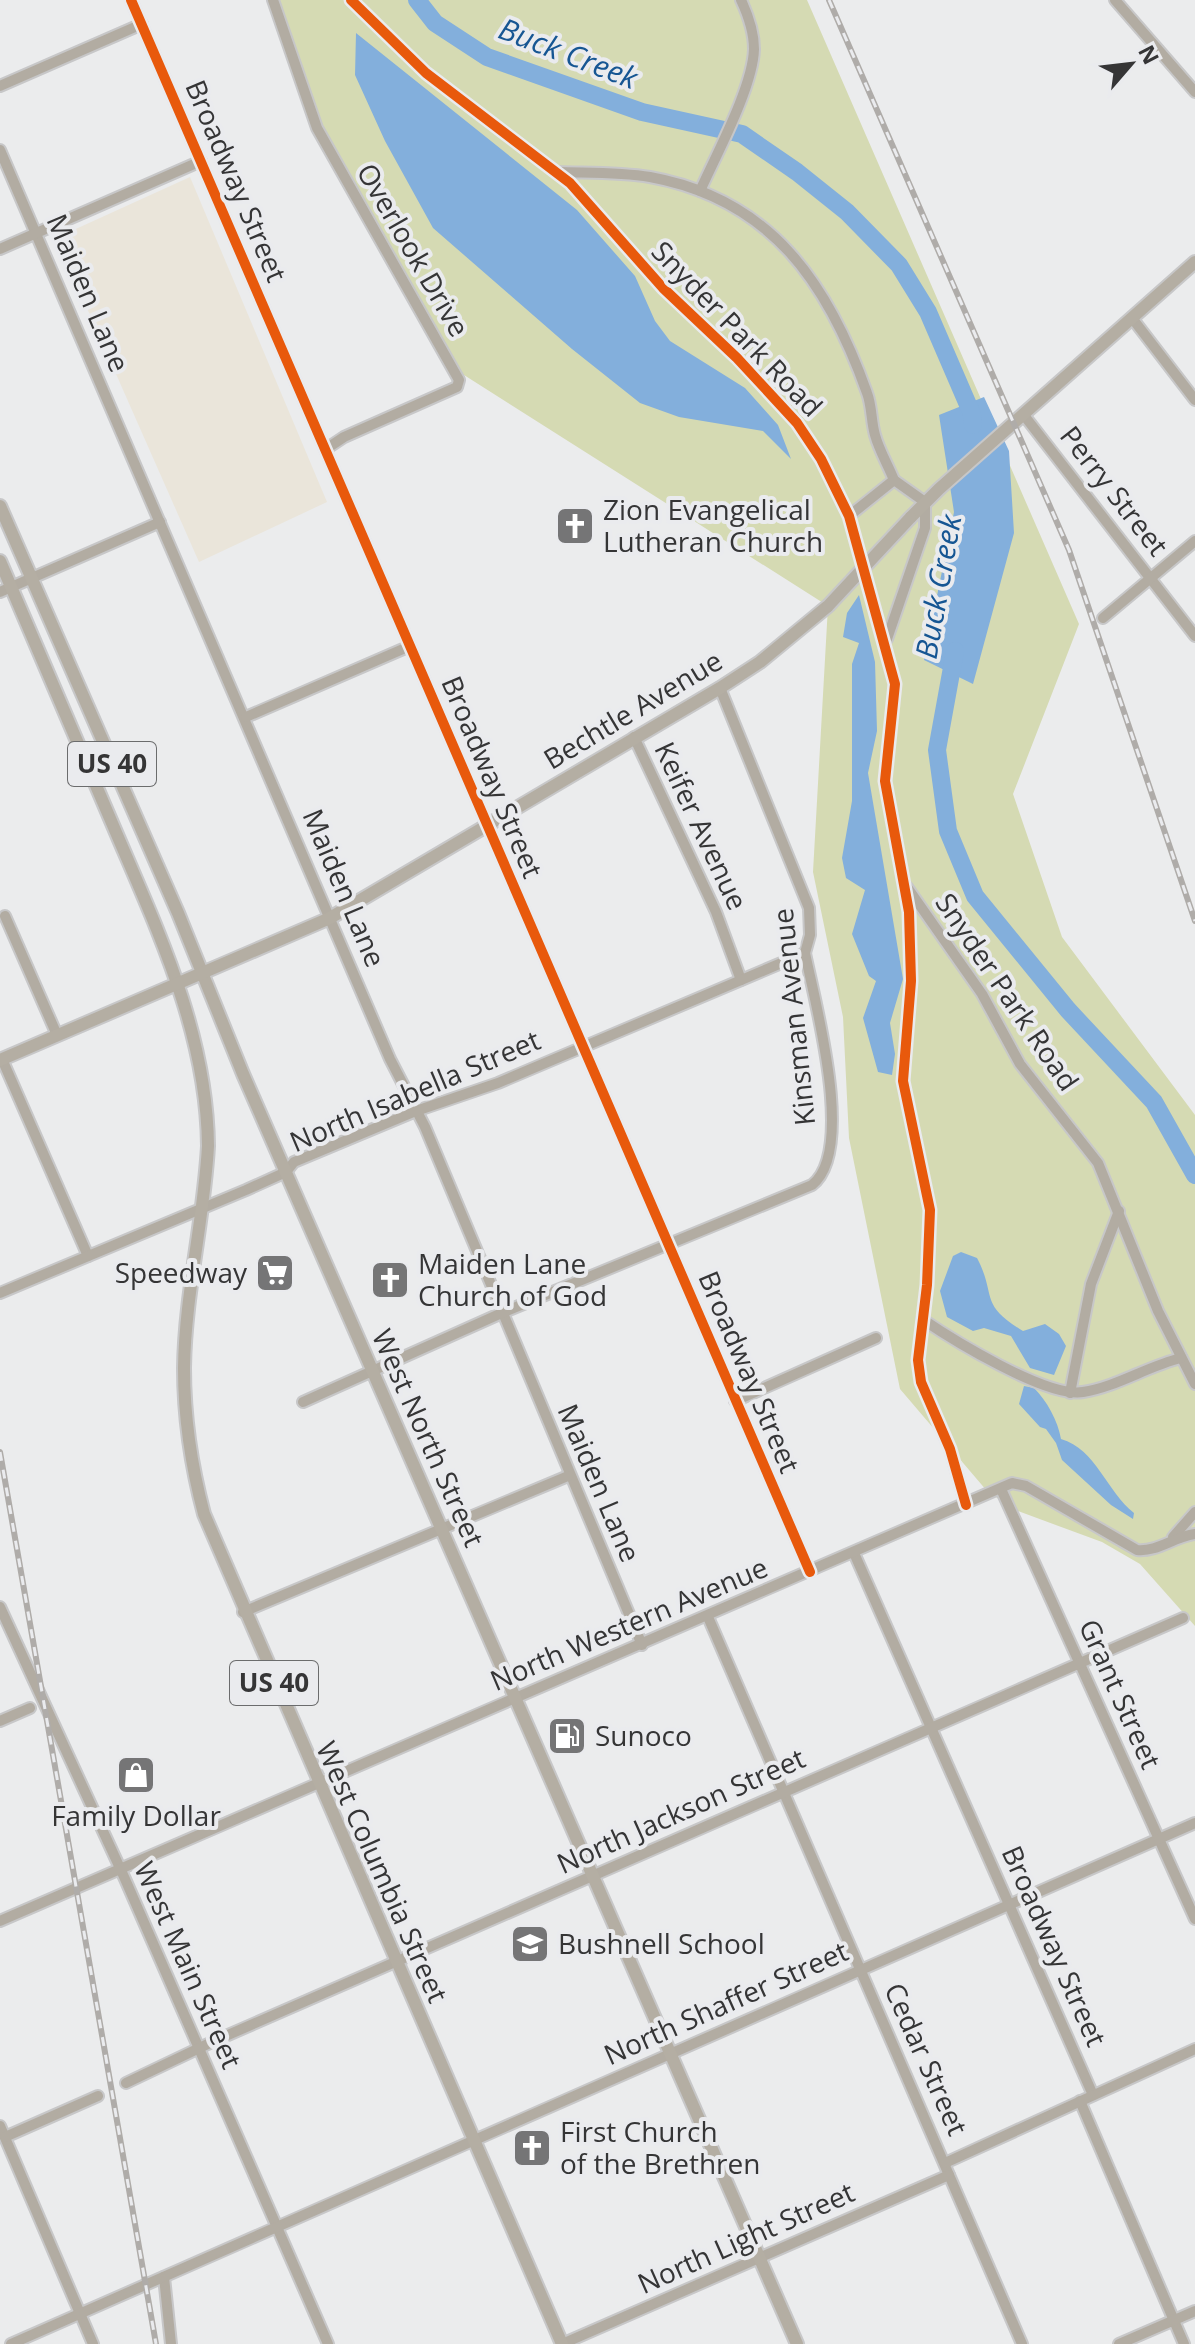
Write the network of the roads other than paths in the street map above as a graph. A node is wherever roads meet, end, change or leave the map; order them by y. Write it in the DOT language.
graph roads {
  1 [pos="131,0"];
  2 [pos="273,0"];
  3 [pos="351,0"];
  4 [pos="741,0"];
  5 [pos="1115,0"];
  6 [pos="142,24"];
  7 [pos="0,86"];
  8 [pos="1195,92"];
  9 [pos="0,150"];
  10 [pos="201,161"];
  11 [pos="558,172"];
  12 [pos="700,191"];
  13 [pos="36,233"];
  14 [pos="0,249"];
  15 [pos="1195,262"];
  16 [pos="1132,318"];
  17 [pos="1195,400"];
  18 [pos="1023,414"];
  19 [pos="326,449"];
  20 [pos="894,480"];
  21 [pos="925,502"];
  22 [pos="0,506"];
  23 [pos="849,516"];
  24 [pos="160,522"];
  25 [pos="1195,541"];
  26 [pos="0,561"];
  27 [pos="1151,578"];
  28 [pos="32,579"];
  29 [pos="6,590"];
  30 [pos="1103,618"];
  31 [pos="1195,636"];
  32 [pos="886,642"];
  33 [pos="410,646"];
  34 [pos="720,688"];
  35 [pos="246,717"];
  36 [pos="634,737"];
  37 [pos="486,825"];
  38 [pos="904,881"];
  39 [pos="5,916"];
  40 [pos="330,918"];
  41 [pos="805,953"];
  42 [pos="203,974"];
  43 [pos="741,980"];
  44 [pos="177,983"];
  45 [pos="57,1035"];
  46 [pos="582,1047"];
  47 [pos="1,1059"];
  48 [pos="416,1111"];
  49 [pos="286,1172"];
  50 [pos="203,1208"];
  51 [pos="1119,1210"];
  52 [pos="667,1243"];
  53 [pos="88,1256"];
  54 [pos="0,1293"];
  55 [pos="504,1312"];
  56 [pos="922,1319"];
  57 [pos="876,1338"];
  58 [pos="1181,1358"];
  59 [pos="372,1371"];
  60 [pos="1195,1384"];
  61 [pos="1070,1393"];
  62 [pos="735,1401"];
  63 [pos="303,1402"];
  64 [pos="568,1476"];
  65 [pos="1001,1489"];
  66 [pos="966,1505"];
  67 [pos="1195,1512"];
  68 [pos="442,1529"];
  69 [pos="1195,1534"];
  70 [pos="1173,1537"];
  71 [pos="854,1553"];
  72 [pos="810,1572"];
  73 [pos="0,1607"];
  74 [pos="243,1612"];
  75 [pos="708,1617"];
  76 [pos="1183,1618"];
  77 [pos="642,1645"];
  78 [pos="1080,1663"];
  79 [pos="516,1699"];
  80 [pos="30,1708"];
  81 [pos="0,1721"];
  82 [pos="931,1728"];
  83 [pos="318,1785"];
  84 [pos="784,1792"];
  85 [pos="1195,1823"];
  86 [pos="1160,1840"];
  87 [pos="120,1870"];
  88 [pos="593,1876"];
  89 [pos="1009,1905"];
  90 [pos="1195,1919"];
  91 [pos="0,1921"];
  92 [pos="395,1962"];
  93 [pos="861,1970"];
  94 [pos="199,2048"];
  95 [pos="1195,2049"];
  96 [pos="670,2054"];
  97 [pos="126,2083"];
  98 [pos="1093,2095"];
  99 [pos="98,2096"];
  100 [pos="1080,2101"];
  101 [pos="2,2132"];
  102 [pos="474,2140"];
  103 [pos="945,2163"];
  104 [pos="949,2175"];
  105 [pos="277,2227"];
  106 [pos="759,2258"];
  107 [pos="164,2277"];
  108 [pos="1195,2311"];
  109 [pos="80,2314"];
  110 [pos="1173,2320"];
  111 [pos="11,2344"];
  112 [pos="93,2344"];
  113 [pos="171,2344"];
  114 [pos="328,2344"];
  115 [pos="562,2344"];
  116 [pos="797,2344"];
  117 [pos="1022,2344"];
  118 [pos="1119,2344"];
  119 [pos="1184,2344"];
  1 -- 6 [label="street, Broadway Street"];
  2 -- 19 [label="street, Overlook Drive"];
  3 -- 11 [label="street, Snyder Park Road"];
  4 -- 12 [label="street"];
  5 -- 8 [label="street"];
  6 -- 7 [label="street"];
  6 -- 10 [label="street, Broadway Street"];
  9 -- 13 [label="street, Maiden Lane"];
  10 -- 13 [label="street"];
  10 -- 19 [label="street, Broadway Street"];
  11 -- 12 [label="street, Snyder Park Road"];
  11 -- 23 [label="street, Snyder Park Road"];
  12 -- 20 [label="street, Snyder Park Road"];
  13 -- 14 [label="street"];
  13 -- 24 [label="street, Maiden Lane"];
  15 -- 16 [label="main road, Bechtle Avenue"];
  16 -- 17 [label="street"];
  16 -- 18 [label="main road, Bechtle Avenue"];
  18 -- 21 [label="main road, Bechtle Avenue"];
  18 -- 27 [label="street, Perry Street"];
  19 -- 33 [label="street, Broadway Street"];
  20 -- 21 [label="street"];
  20 -- 23 [label="street"];
  21 -- 32 [label="street"];
  21 -- 34 [label="main road, Bechtle Avenue, bridge"];
  22 -- 28 [label="main road, West North Street / US 40"];
  23 -- 32 [label="street, Snyder Park Road"];
  24 -- 28 [label="street"];
  24 -- 35 [label="street, Maiden Lane"];
  25 -- 27 [label="street"];
  26 -- 29 [label="main road, US 40"];
  27 -- 30 [label="street"];
  27 -- 31 [label="street, Perry Street"];
  28 -- 29 [label="street"];
  28 -- 42 [label="main road, West North Street / US 40"];
  29 -- 44 [label="main road, US 40"];
  32 -- 38 [label="street, Snyder Park Road"];
  33 -- 35 [label="street"];
  33 -- 37 [label="street, Broadway Street"];
  34 -- 36 [label="main road, Bechtle Avenue"];
  34 -- 41 [label="street, Kinsman Avenue"];
  35 -- 40 [label="street, Maiden Lane"];
  36 -- 37 [label="main road, Bechtle Avenue"];
  36 -- 43 [label="street, Keifer Avenue"];
  37 -- 40 [label="main road, Bechtle Avenue"];
  37 -- 46 [label="street, Broadway Street"];
  38 -- 51 [label="street, Snyder Park Road"];
  38 -- 56 [label="street, Snyder Park Road"];
  39 -- 45 [label="street"];
  40 -- 42 [label="main road, Bechtle Avenue"];
  40 -- 48 [label="street, Maiden Lane"];
  41 -- 43 [label="street, North Isabella Street"];
  41 -- 52 [label="street, Kinsman Avenue"];
  42 -- 44 [label="main road, Bechtle Avenue"];
  42 -- 49 [label="main road, West North Street / US 40"];
  43 -- 46 [label="street, North Isabella Street"];
  44 -- 45 [label="main road, Bechtle Avenue"];
  44 -- 50 [label="main road, West Columbia Street / US 40"];
  45 -- 47 [label="main road, Bechtle Avenue"];
  46 -- 48 [label="street, North Isabella Street"];
  46 -- 52 [label="street, Broadway Street"];
  47 -- 53 [label="street"];
  48 -- 49 [label="street, North Isabella Street"];
  48 -- 55 [label="street, Maiden Lane"];
  49 -- 50 [label="street, North Isabella Street"];
  49 -- 59 [label="main road, West North Street / US 40"];
  50 -- 53 [label="street, North Isabella Street"];
  50 -- 74 [label="main road, West Columbia Street / US 40"];
  51 -- 58 [label="street, Snyder Park Road"];
  51 -- 61 [label="street"];
  52 -- 55 [label="street, Kinsman Avenue"];
  52 -- 62 [label="street, Broadway Street"];
  53 -- 54 [label="street, North Isabella Street"];
  55 -- 59 [label="street, Kinsman Avenue"];
  55 -- 64 [label="street, Maiden Lane"];
  56 -- 61 [label="street"];
  56 -- 66 [label="street, Snyder Park Road"];
  57 -- 62 [label="street"];
  58 -- 60 [label="street, Snyder Park Road"];
  58 -- 61 [label="street"];
  59 -- 63 [label="street, Kinsman Avenue"];
  59 -- 68 [label="main road, West North Street / US 40"];
  62 -- 72 [label="street, Broadway Street"];
  64 -- 68 [label="street"];
  64 -- 77 [label="street, Maiden Lane"];
  65 -- 66 [label="street, North Western Avenue"];
  65 -- 70 [label="street"];
  65 -- 78 [label="street, Grant Street"];
  66 -- 71 [label="street, North Western Avenue"];
  67 -- 70 [label="street"];
  68 -- 74 [label="street"];
  68 -- 79 [label="main road, West North Street / US 40"];
  69 -- 70 [label="street"];
  71 -- 72 [label="street, North Western Avenue"];
  71 -- 82 [label="street, Broadway Street"];
  72 -- 75 [label="street, North Western Avenue"];
  73 -- 87 [label="street, West Main Street"];
  74 -- 83 [label="main road, West Columbia Street / US 40"];
  75 -- 77 [label="street, North Western Avenue"];
  75 -- 84 [label="street, Cedar Street"];
  76 -- 78 [label="street, North Jackson Street"];
  77 -- 79 [label="street, North Western Avenue"];
  78 -- 82 [label="street, North Jackson Street"];
  78 -- 86 [label="street, Grant Street"];
  79 -- 83 [label="street, North Western Avenue"];
  79 -- 88 [label="main road, West North Street / US 40"];
  80 -- 81 [label="street"];
  82 -- 84 [label="street, North Jackson Street"];
  82 -- 89 [label="street, Broadway Street"];
  83 -- 87 [label="street, North Western Avenue"];
  83 -- 92 [label="main road, West Columbia Street / US 40"];
  84 -- 88 [label="street, North Jackson Street"];
  84 -- 93 [label="street, Cedar Street"];
  85 -- 86 [label="street, North Shaffer Street"];
  86 -- 89 [label="street, North Shaffer Street"];
  86 -- 90 [label="street, Grant Street"];
  87 -- 91 [label="street, North Western Avenue"];
  87 -- 94 [label="street, West Main Street"];
  88 -- 92 [label="street, North Jackson Street"];
  88 -- 96 [label="main road, West North Street / US 40"];
  89 -- 93 [label="street, North Shaffer Street"];
  89 -- 98 [label="street, Broadway Street"];
  92 -- 94 [label="street, North Jackson Street"];
  92 -- 102 [label="main road, West Columbia Street / US 40"];
  93 -- 96 [label="street, North Shaffer Street"];
  93 -- 103 [label="street, Cedar Street"];
  94 -- 97 [label="street, North Jackson Street"];
  94 -- 105 [label="street, West Main Street"];
  95 -- 98 [label="street"];
  96 -- 102 [label="street, North Shaffer Street"];
  96 -- 106 [label="main road, West North Street / US 40"];
  98 -- 100 [label="street"];
  99 -- 101 [label="street"];
  100 -- 103 [label="street"];
  100 -- 110 [label="street"];
  101 -- 109 [label="street"];
  102 -- 105 [label="street, North Shaffer Street"];
  102 -- 115 [label="main road, West Columbia Street / US 40"];
  103 -- 104 [label="street, Cedar Street"];
  104 -- 106 [label="street, North Light Street"];
  104 -- 117 [label="street, Cedar Street"];
  105 -- 107 [label="street, North Shaffer Street"];
  105 -- 114 [label="street, West Main Street"];
  106 -- 115 [label="street, North Light Street"];
  106 -- 116 [label="main road, West North Street / US 40"];
  107 -- 109 [label="street, North Shaffer Street"];
  107 -- 113 [label="street"];
  108 -- 110 [label="street"];
  109 -- 111 [label="street, North Shaffer Street"];
  109 -- 112 [label="street"];
  110 -- 118 [label="street"];
  110 -- 119 [label="street"];
}
